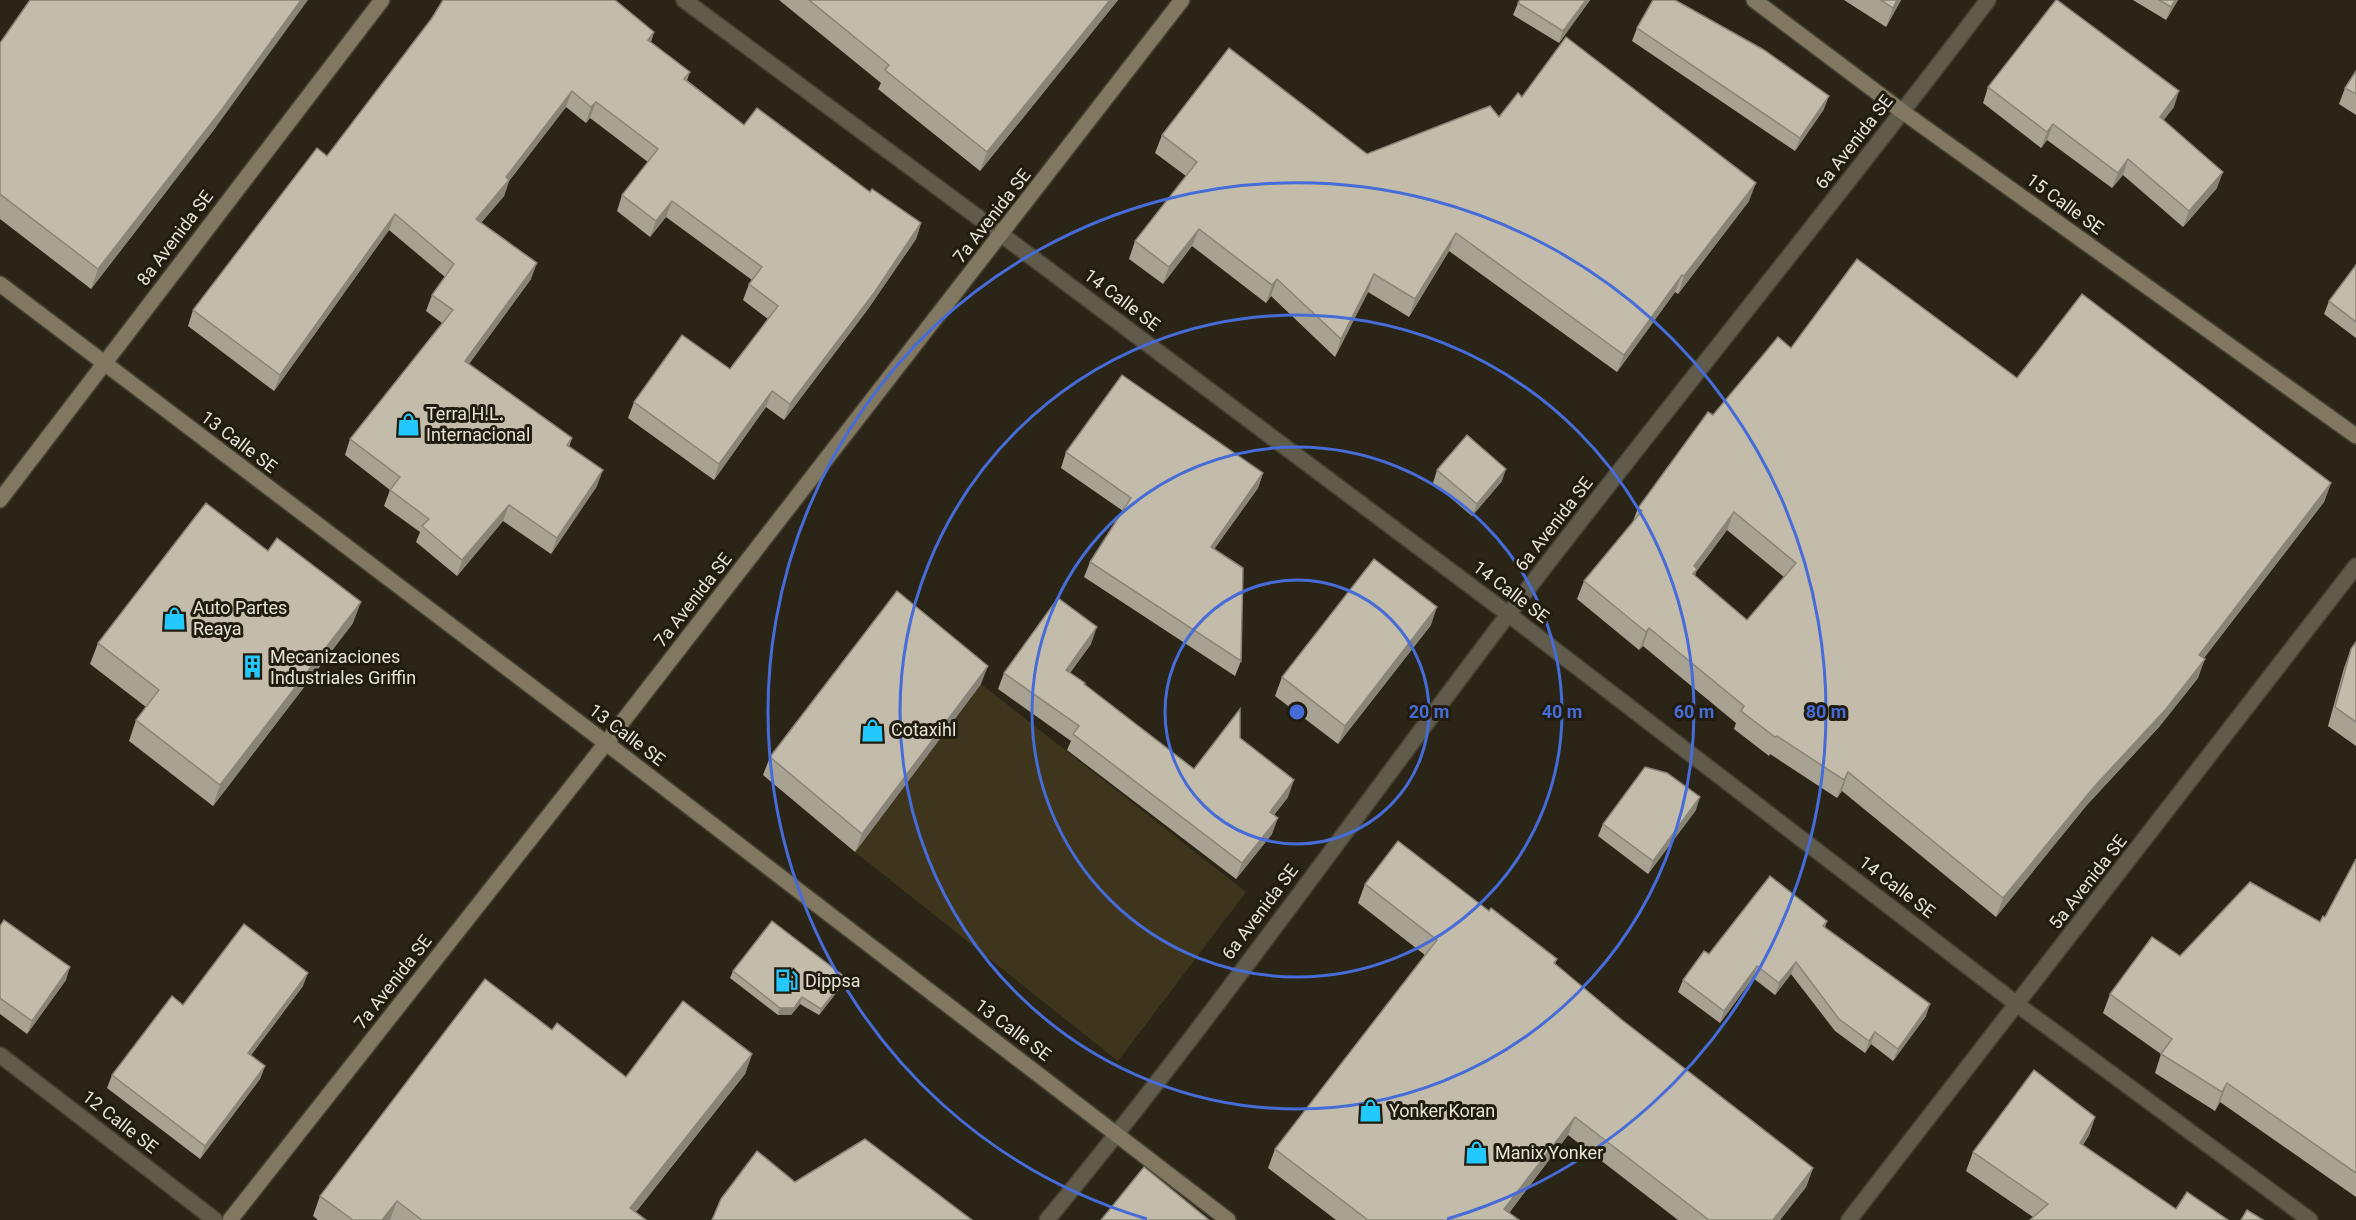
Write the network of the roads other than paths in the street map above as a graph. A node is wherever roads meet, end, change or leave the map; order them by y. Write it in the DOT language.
graph roads {
  1 [pos="381,0"];
  2 [pos="684,0"];
  3 [pos="1182,0"];
  4 [pos="1754,0"];
  5 [pos="1988,0"];
  6 [pos="1903,112"];
  7 [pos="1002,235"];
  8 [pos="0,284"];
  9 [pos="104,364"];
  10 [pos="2356,436"];
  11 [pos="0,500"];
  12 [pos="2356,566"];
  13 [pos="1509,614"];
  14 [pos="606,743"];
  15 [pos="2018,1005"];
  16 [pos="0,1054"];
  17 [pos="1118,1134"];
  18 [pos="215,1220"];
  19 [pos="230,1220"];
  20 [pos="1047,1220"];
  21 [pos="1227,1220"];
  22 [pos="1849,1220"];
  23 [pos="2310,1220"];
  1 -- 9 [label="street, 8a Avenida SE"];
  2 -- 7 [label="street, 14 Calle SE"];
  3 -- 7 [label="street, 7a Avenida SE"];
  4 -- 6 [label="street, 15 Calle SE"];
  5 -- 6 [label="street, 6a Avenida SE"];
  6 -- 10 [label="street, 15 Calle SE"];
  6 -- 13 [label="street, 6a Avenida SE"];
  7 -- 13 [label="street, 14 Calle SE"];
  7 -- 14 [label="street, 7a Avenida SE"];
  8 -- 9 [label="street, 13 Calle SE"];
  9 -- 11 [label="street, 8a Avenida SE"];
  9 -- 14 [label="street, 13 Calle SE"];
  12 -- 15 [label="street, 5a Avenida SE"];
  13 -- 15 [label="street, 14 Calle SE"];
  13 -- 17 [label="street, 6a Avenida SE"];
  14 -- 17 [label="street, 13 Calle SE"];
  14 -- 19 [label="street, 7a Avenida SE"];
  15 -- 22 [label="street, 5a Avenida SE"];
  15 -- 23 [label="street, 14 Calle SE"];
  16 -- 18 [label="street, 12 Calle SE"];
  17 -- 20 [label="street, 6a Avenida SE"];
  17 -- 21 [label="street, 13 Calle SE"];
}
